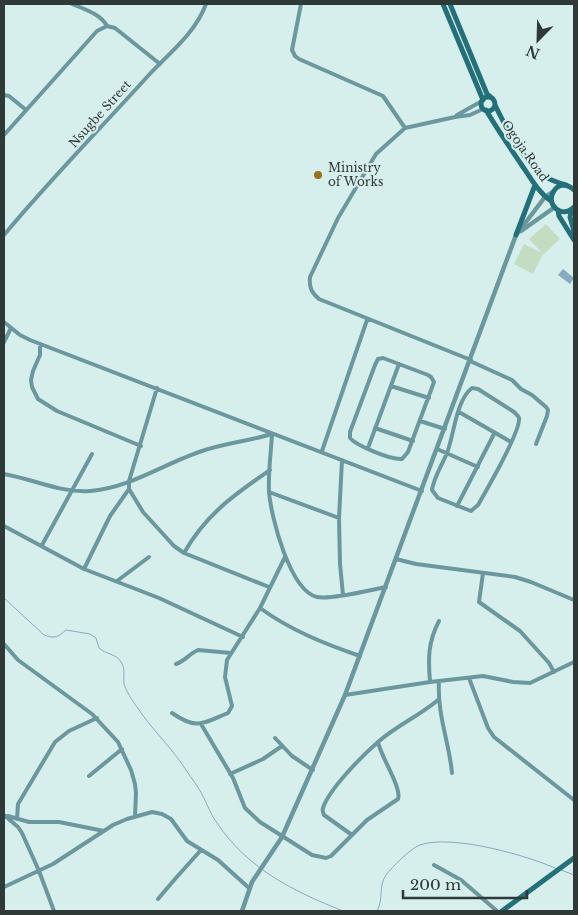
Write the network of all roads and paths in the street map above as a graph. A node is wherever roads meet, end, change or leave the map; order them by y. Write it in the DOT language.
graph roads {
  1 [pos="72,4"];
  2 [pos="206,4"];
  3 [pos="300,4"];
  4 [pos="443,4"];
  5 [pos="450,4"];
  6 [pos="107,26"];
  7 [pos="160,64"];
  8 [pos="4,95"];
  9 [pos="493,99"];
  10 [pos="482,100"];
  11 [pos="495,105"];
  12 [pos="485,109"];
  13 [pos="26,110"];
  14 [pos="455,116"];
  15 [pos="405,128"];
  16 [pos="4,135"];
  17 [pos="535,185"];
  18 [pos="569,186"];
  19 [pos="574,190"];
  20 [pos="552,192"];
  21 [pos="545,197"];
  22 [pos="551,201"];
  23 [pos="573,208"];
  24 [pos="556,209"];
  25 [pos="574,231"];
  26 [pos="4,235"];
  27 [pos="516,235"];
  28 [pos="574,240"];
  29 [pos="367,320"];
  30 [pos="4,322"];
  31 [pos="11,328"];
  32 [pos="4,342"];
  33 [pos="40,344"];
  34 [pos="470,360"];
  35 [pos="399,364"];
  36 [pos="391,386"];
  37 [pos="157,388"];
  38 [pos="429,398"];
  39 [pos="459,412"];
  40 [pos="420,422"];
  41 [pos="375,428"];
  42 [pos="445,429"];
  43 [pos="272,434"];
  44 [pos="494,434"];
  45 [pos="413,441"];
  46 [pos="511,442"];
  47 [pos="536,444"];
  48 [pos="141,446"];
  49 [pos="368,448"];
  50 [pos="437,449"];
  51 [pos="322,451"];
  52 [pos="447,453"];
  53 [pos="92,454"];
  54 [pos="342,460"];
  55 [pos="478,467"];
  56 [pos="270,470"];
  57 [pos="4,474"];
  58 [pos="129,481"];
  59 [pos="129,489"];
  60 [pos="73,490"];
  61 [pos="422,491"];
  62 [pos="269,492"];
  63 [pos="457,506"];
  64 [pos="339,518"];
  65 [pos="4,526"];
  66 [pos="42,545"];
  67 [pos="184,553"];
  68 [pos="149,557"];
  69 [pos="285,557"];
  70 [pos="396,559"];
  71 [pos="84,569"];
  72 [pos="483,572"];
  73 [pos="117,581"];
  74 [pos="269,587"];
  75 [pos="386,587"];
  76 [pos="344,595"];
  77 [pos="574,600"];
  78 [pos="260,608"];
  79 [pos="439,621"];
  80 [pos="243,637"];
  81 [pos="4,644"];
  82 [pos="231,653"];
  83 [pos="360,656"];
  84 [pos="574,662"];
  85 [pos="176,664"];
  86 [pos="554,672"];
  87 [pos="469,678"];
  88 [pos="439,681"];
  89 [pos="430,682"];
  90 [pos="345,695"];
  91 [pos="438,700"];
  92 [pos="172,713"];
  93 [pos="97,718"];
  94 [pos="201,724"];
  95 [pos="275,738"];
  96 [pos="378,742"];
  97 [pos="282,746"];
  98 [pos="122,749"];
  99 [pos="313,770"];
  100 [pos="230,774"];
  101 [pos="452,774"];
  102 [pos="90,776"];
  103 [pos="574,800"];
  104 [pos="4,815"];
  105 [pos="135,816"];
  106 [pos="17,819"];
  107 [pos="104,831"];
  108 [pos="352,835"];
  109 [pos="282,837"];
  110 [pos="201,850"];
  111 [pos="574,858"];
  112 [pos="434,865"];
  113 [pos="39,871"];
  114 [pos="4,887"];
  115 [pos="249,888"];
  116 [pos="158,899"];
  117 [pos="54,911"];
  118 [pos="242,911"];
  119 [pos="497,911"];
  120 [pos="502,911"];
  1 -- 6 [label="street"];
  2 -- 7 [label="street, Nsugbe Street"];
  3 -- 15 [label="street"];
  4 -- 10 [label="main road"];
  5 -- 9 [label="main road"];
  6 -- 7 [label="street"];
  6 -- 13 [label="street"];
  7 -- 26 [label="street, Nsugbe Street"];
  8 -- 13 [label="street"];
  9 -- 10 [label="main road"];
  9 -- 11 [label="main road"];
  10 -- 12 [label="main road"];
  10 -- 14 [label="street"];
  11 -- 12 [label="main road"];
  11 -- 18 [label="main road, Ogoja Road"];
  12 -- 14 [label="street"];
  12 -- 17 [label="main road, Ogoja Road"];
  13 -- 16 [label="street"];
  14 -- 15 [label="street"];
  15 -- 29 [label="street"];
  17 -- 21 [label="main road, Ogoja Road"];
  17 -- 27 [label="main road"];
  18 -- 19 [label="main road, Ogoja Road"];
  18 -- 20 [label="main road"];
  20 -- 21 [label="street"];
  20 -- 22 [label="main road"];
  21 -- 22 [label="main road, Ogoja Road"];
  21 -- 27 [label="street"];
  22 -- 24 [label="main road"];
  23 -- 24 [label="main road"];
  23 -- 25 [label="main road"];
  24 -- 27 [label="street"];
  24 -- 28 [label="main road"];
  27 -- 34 [label="street"];
  29 -- 34 [label="street"];
  29 -- 51 [label="street"];
  30 -- 31 [label="street"];
  31 -- 32 [label="street"];
  31 -- 33 [label="street"];
  33 -- 37 [label="street"];
  33 -- 48 [label="street"];
  34 -- 42 [label="street"];
  34 -- 47 [label="street"];
  35 -- 36 [label="street"];
  35 -- 38 [label="street"];
  35 -- 49 [label="street"];
  36 -- 38 [label="street"];
  36 -- 41 [label="street"];
  37 -- 43 [label="street"];
  37 -- 48 [label="street"];
  38 -- 40 [label="street"];
  39 -- 44 [label="street"];
  39 -- 46 [label="street"];
  39 -- 52 [label="street"];
  40 -- 42 [label="street"];
  40 -- 45 [label="street"];
  41 -- 45 [label="street"];
  41 -- 49 [label="street"];
  42 -- 50 [label="street"];
  43 -- 51 [label="street"];
  43 -- 56 [label="street"];
  43 -- 58 [label="street"];
  44 -- 46 [label="street"];
  44 -- 55 [label="street"];
  45 -- 49 [label="street"];
  46 -- 63 [label="street"];
  48 -- 58 [label="street"];
  50 -- 52 [label="street"];
  50 -- 61 [label="street"];
  51 -- 54 [label="street"];
  52 -- 55 [label="street"];
  52 -- 63 [label="street"];
  53 -- 60 [label="street"];
  54 -- 61 [label="street"];
  54 -- 64 [label="street"];
  55 -- 63 [label="street"];
  56 -- 62 [label="street"];
  56 -- 67 [label="street"];
  57 -- 60 [label="street"];
  58 -- 59 [label="street"];
  58 -- 60 [label="street"];
  59 -- 67 [label="street"];
  59 -- 71 [label="street"];
  60 -- 66 [label="street"];
  61 -- 70 [label="street"];
  62 -- 64 [label="street"];
  62 -- 69 [label="street"];
  64 -- 76 [label="street"];
  65 -- 66 [label="street"];
  66 -- 71 [label="street"];
  67 -- 74 [label="street"];
  68 -- 73 [label="street"];
  69 -- 74 [label="street"];
  69 -- 76 [label="street"];
  70 -- 72 [label="street"];
  70 -- 75 [label="street"];
  71 -- 73 [label="street"];
  72 -- 77 [label="street"];
  72 -- 86 [label="street"];
  73 -- 80 [label="street"];
  74 -- 78 [label="street"];
  75 -- 76 [label="street"];
  75 -- 83 [label="street"];
  78 -- 80 [label="street"];
  78 -- 83 [label="street"];
  79 -- 89 [label="street"];
  80 -- 82 [label="street"];
  81 -- 93 [label="street"];
  82 -- 85 [label="street"];
  82 -- 94 [label="street"];
  83 -- 90 [label="street"];
  84 -- 86 [label="street"];
  86 -- 87 [label="street"];
  87 -- 88 [label="street"];
  87 -- 103 [label="street"];
  88 -- 89 [label="street"];
  88 -- 91 [label="street"];
  89 -- 90 [label="street"];
  90 -- 99 [label="street"];
  91 -- 96 [label="street"];
  91 -- 101 [label="street"];
  92 -- 94 [label="street"];
  93 -- 98 [label="street"];
  93 -- 106 [label="street"];
  94 -- 100 [label="street"];
  95 -- 97 [label="street"];
  96 -- 108 [label="street"];
  96 -- 108 [label="street"];
  97 -- 99 [label="street"];
  97 -- 100 [label="street"];
  98 -- 102 [label="street"];
  98 -- 105 [label="street"];
  99 -- 109 [label="street"];
  100 -- 109 [label="street"];
  104 -- 106 [label="street"];
  104 -- 113 [label="street"];
  105 -- 107 [label="street"];
  105 -- 110 [label="street"];
  106 -- 107 [label="street"];
  107 -- 113 [label="street"];
  108 -- 109 [label="street"];
  109 -- 115 [label="street"];
  110 -- 115 [label="street"];
  110 -- 116 [label="street"];
  111 -- 120 [label="main road"];
  112 -- 119 [label="street"];
  113 -- 114 [label="street"];
  113 -- 117 [label="street"];
  115 -- 118 [label="street"];
}
